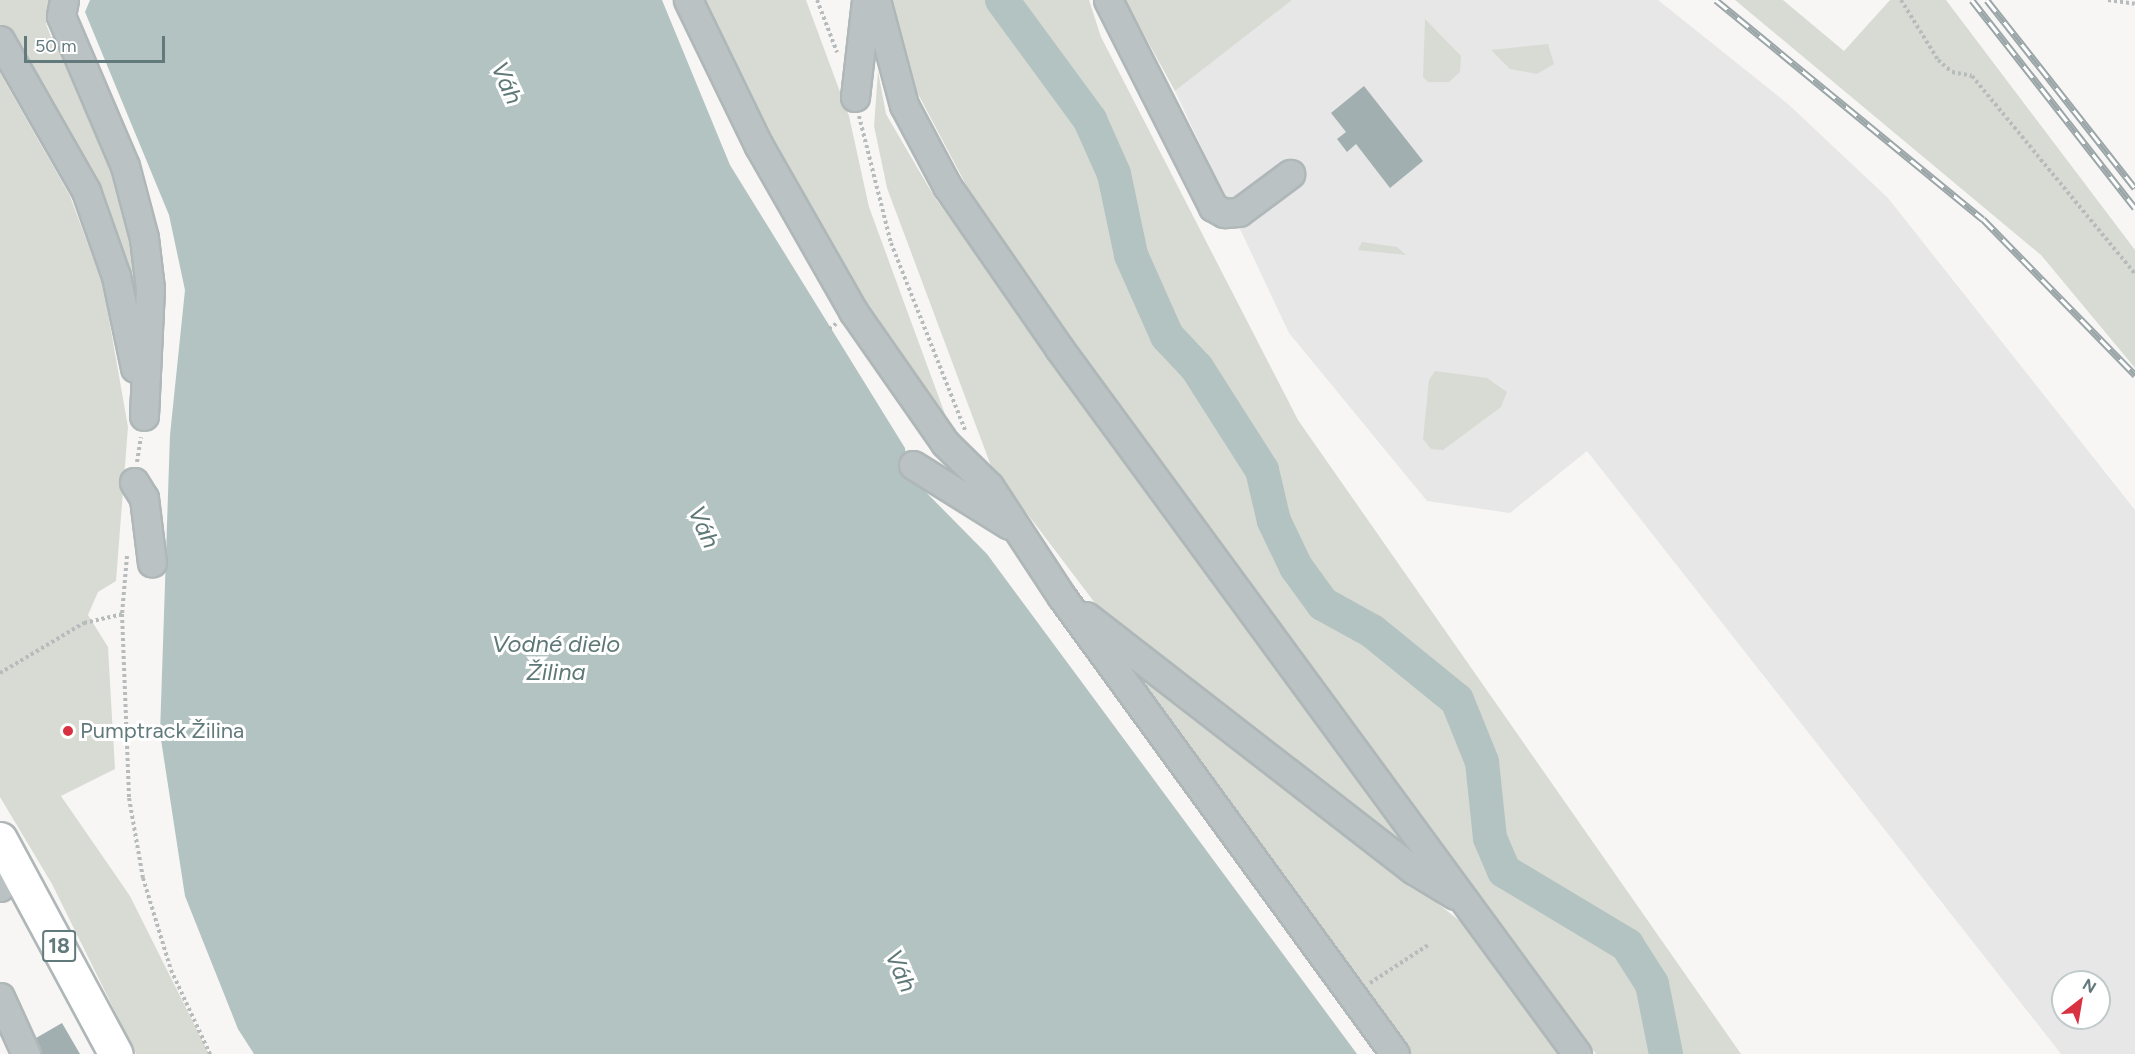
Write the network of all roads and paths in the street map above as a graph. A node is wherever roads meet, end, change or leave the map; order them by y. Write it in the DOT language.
graph roads {
  1 [pos="64,0"];
  2 [pos="688,0"];
  3 [pos="866,0"];
  4 [pos="876,0"];
  5 [pos="1108,0"];
  6 [pos="1901,0"];
  7 [pos="2108,0"];
  8 [pos="2135,4"];
  9 [pos="0,40"];
  10 [pos="855,97"];
  11 [pos="1290,174"];
  12 [pos="2135,274"];
  13 [pos="136,304"];
  14 [pos="144,416"];
  15 [pos="971,444"];
  16 [pos="913,465"];
  17 [pos="134,482"];
  18 [pos="1015,529"];
  19 [pos="128,543"];
  20 [pos="152,563"];
  21 [pos="1062,597"];
  22 [pos="122,614"];
  23 [pos="0,673"];
  24 [pos="0,839"];
  25 [pos="0,863"];
  26 [pos="0,887"];
  27 [pos="1466,902"];
  28 [pos="1428,945"];
  29 [pos="0,996"];
  30 [pos="1353,996"];
  31 [pos="26,1054"];
  32 [pos="116,1054"];
  33 [pos="210,1054"];
  34 [pos="1395,1054"];
  35 [pos="1578,1054"];
  1 -- 13 [label="street"];
  2 -- 18 [label="street"];
  3 -- 10 [label="street"];
  4 -- 27 [label="street"];
  5 -- 11 [label="street"];
  6 -- 12 [label="path"];
  7 -- 8 [label="path"];
  9 -- 13 [label="street"];
  10 -- 15 [label="path"];
  13 -- 14 [label="street"];
  14 -- 17 [label="path"];
  16 -- 18 [label="street"];
  17 -- 20 [label="street"];
  18 -- 21 [label="street"];
  19 -- 22 [label="path"];
  21 -- 27 [label="street"];
  21 -- 30 [label="street"];
  22 -- 23 [label="path"];
  22 -- 33 [label="path"];
  24 -- 32 [label="main road, 18"];
  25 -- 26 [label="street"];
  27 -- 35 [label="street"];
  28 -- 30 [label="path"];
  29 -- 31 [label="street"];
  30 -- 34 [label="street"];
}
